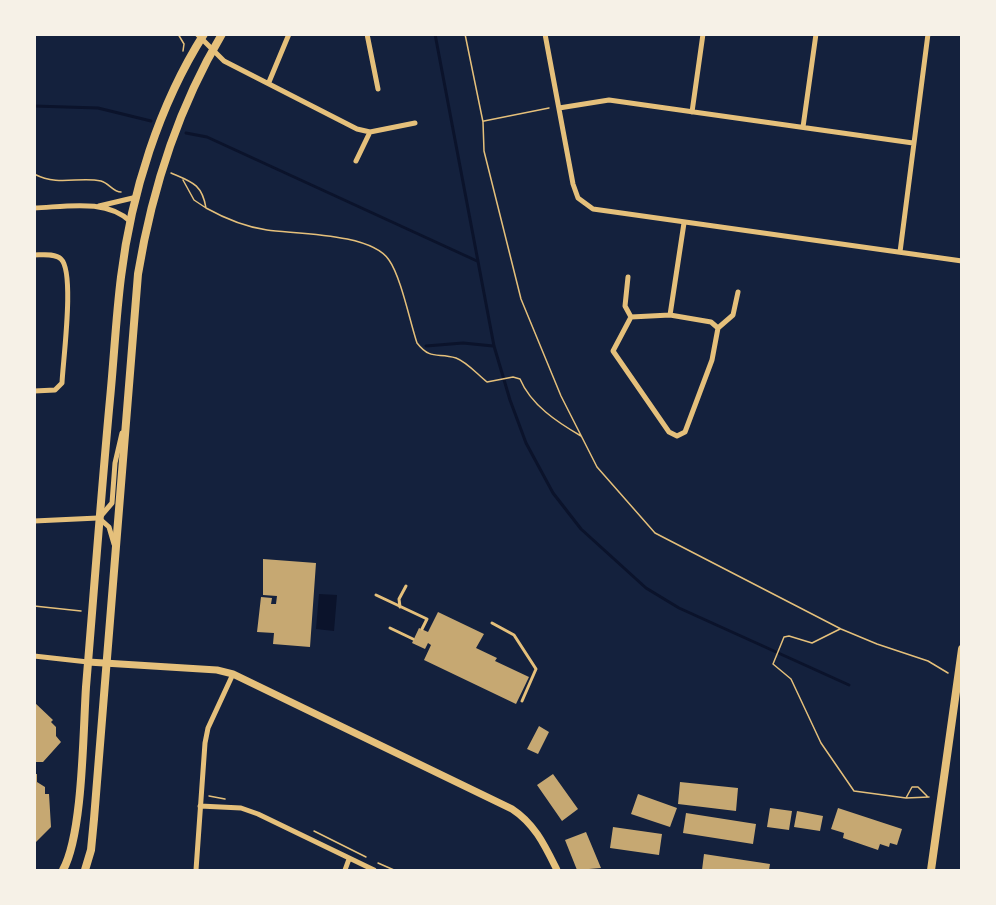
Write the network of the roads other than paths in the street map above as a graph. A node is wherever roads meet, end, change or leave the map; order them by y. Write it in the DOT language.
graph roads {
  1 [pos="222,34"];
  2 [pos="289,34"];
  3 [pos="367,34"];
  4 [pos="545,34"];
  5 [pos="703,34"];
  6 [pos="816,34"];
  7 [pos="928,34"];
  8 [pos="201,36"];
  9 [pos="212,51"];
  10 [pos="269,82"];
  11 [pos="378,89"];
  12 [pos="559,108"];
  13 [pos="692,112"];
  14 [pos="415,123"];
  15 [pos="803,127"];
  16 [pos="370,132"];
  17 [pos="913,143"];
  18 [pos="356,161"];
  19 [pos="138,197"];
  20 [pos="98,206"];
  21 [pos="34,208"];
  22 [pos="131,222"];
  23 [pos="684,223"];
  24 [pos="900,252"];
  25 [pos="34,255"];
  26 [pos="962,261"];
  27 [pos="628,277"];
  28 [pos="738,292"];
  29 [pos="670,315"];
  30 [pos="631,317"];
  31 [pos="718,328"];
  32 [pos="34,391"];
  33 [pos="128,411"];
  34 [pos="98,518"];
  35 [pos="34,521"];
  36 [pos="116,548"];
  37 [pos="406,586"];
  38 [pos="376,595"];
  39 [pos="400,607"];
  40 [pos="492,623"];
  41 [pos="390,628"];
  42 [pos="422,630"];
  43 [pos="413,639"];
  44 [pos="962,649"];
  45 [pos="34,656"];
  46 [pos="88,662"];
  47 [pos="106,662"];
  48 [pos="233,674"];
  49 [pos="522,701"];
  50 [pos="201,806"];
  51 [pos="349,859"];
  52 [pos="63,870"];
  53 [pos="85,870"];
  54 [pos="196,870"];
  55 [pos="345,870"];
  56 [pos="374,870"];
  57 [pos="557,870"];
  58 [pos="930,870"];
  1 -- 9 [label="main road"];
  2 -- 10 [label="street"];
  3 -- 11 [label="street"];
  4 -- 12 [label="street"];
  5 -- 13 [label="street"];
  6 -- 15 [label="street"];
  7 -- 17 [label="street"];
  8 -- 9 [label="street"];
  8 -- 19 [label="main road"];
  9 -- 10 [label="street"];
  9 -- 33 [label="main road"];
  10 -- 16 [label="street"];
  12 -- 13 [label="street"];
  12 -- 23 [label="street"];
  13 -- 15 [label="street"];
  14 -- 16 [label="street"];
  15 -- 17 [label="street"];
  16 -- 18 [label="street"];
  17 -- 24 [label="street"];
  19 -- 20 [label="street"];
  19 -- 22 [label="main road"];
  20 -- 21 [label="street"];
  20 -- 22 [label="street"];
  22 -- 34 [label="main road"];
  23 -- 24 [label="street"];
  23 -- 29 [label="street"];
  24 -- 26 [label="street"];
  25 -- 32 [label="street"];
  27 -- 30 [label="street"];
  28 -- 31 [label="street"];
  29 -- 30 [label="street"];
  29 -- 31 [label="street"];
  30 -- 31 [label="street"];
  33 -- 34 [label="street"];
  33 -- 36 [label="main road"];
  34 -- 35 [label="street"];
  34 -- 36 [label="street"];
  34 -- 46 [label="main road"];
  36 -- 47 [label="main road"];
  37 -- 39 [label="lane"];
  38 -- 39 [label="lane"];
  39 -- 42 [label="lane"];
  40 -- 49 [label="lane"];
  41 -- 43 [label="lane"];
  44 -- 58 [label="main road"];
  45 -- 46 [label="street"];
  46 -- 47 [label="street"];
  46 -- 52 [label="main road"];
  47 -- 48 [label="street"];
  47 -- 53 [label="main road"];
  48 -- 50 [label="street"];
  48 -- 57 [label="street"];
  50 -- 51 [label="street"];
  50 -- 54 [label="street"];
  51 -- 55 [label="street"];
  51 -- 56 [label="street"];
}
